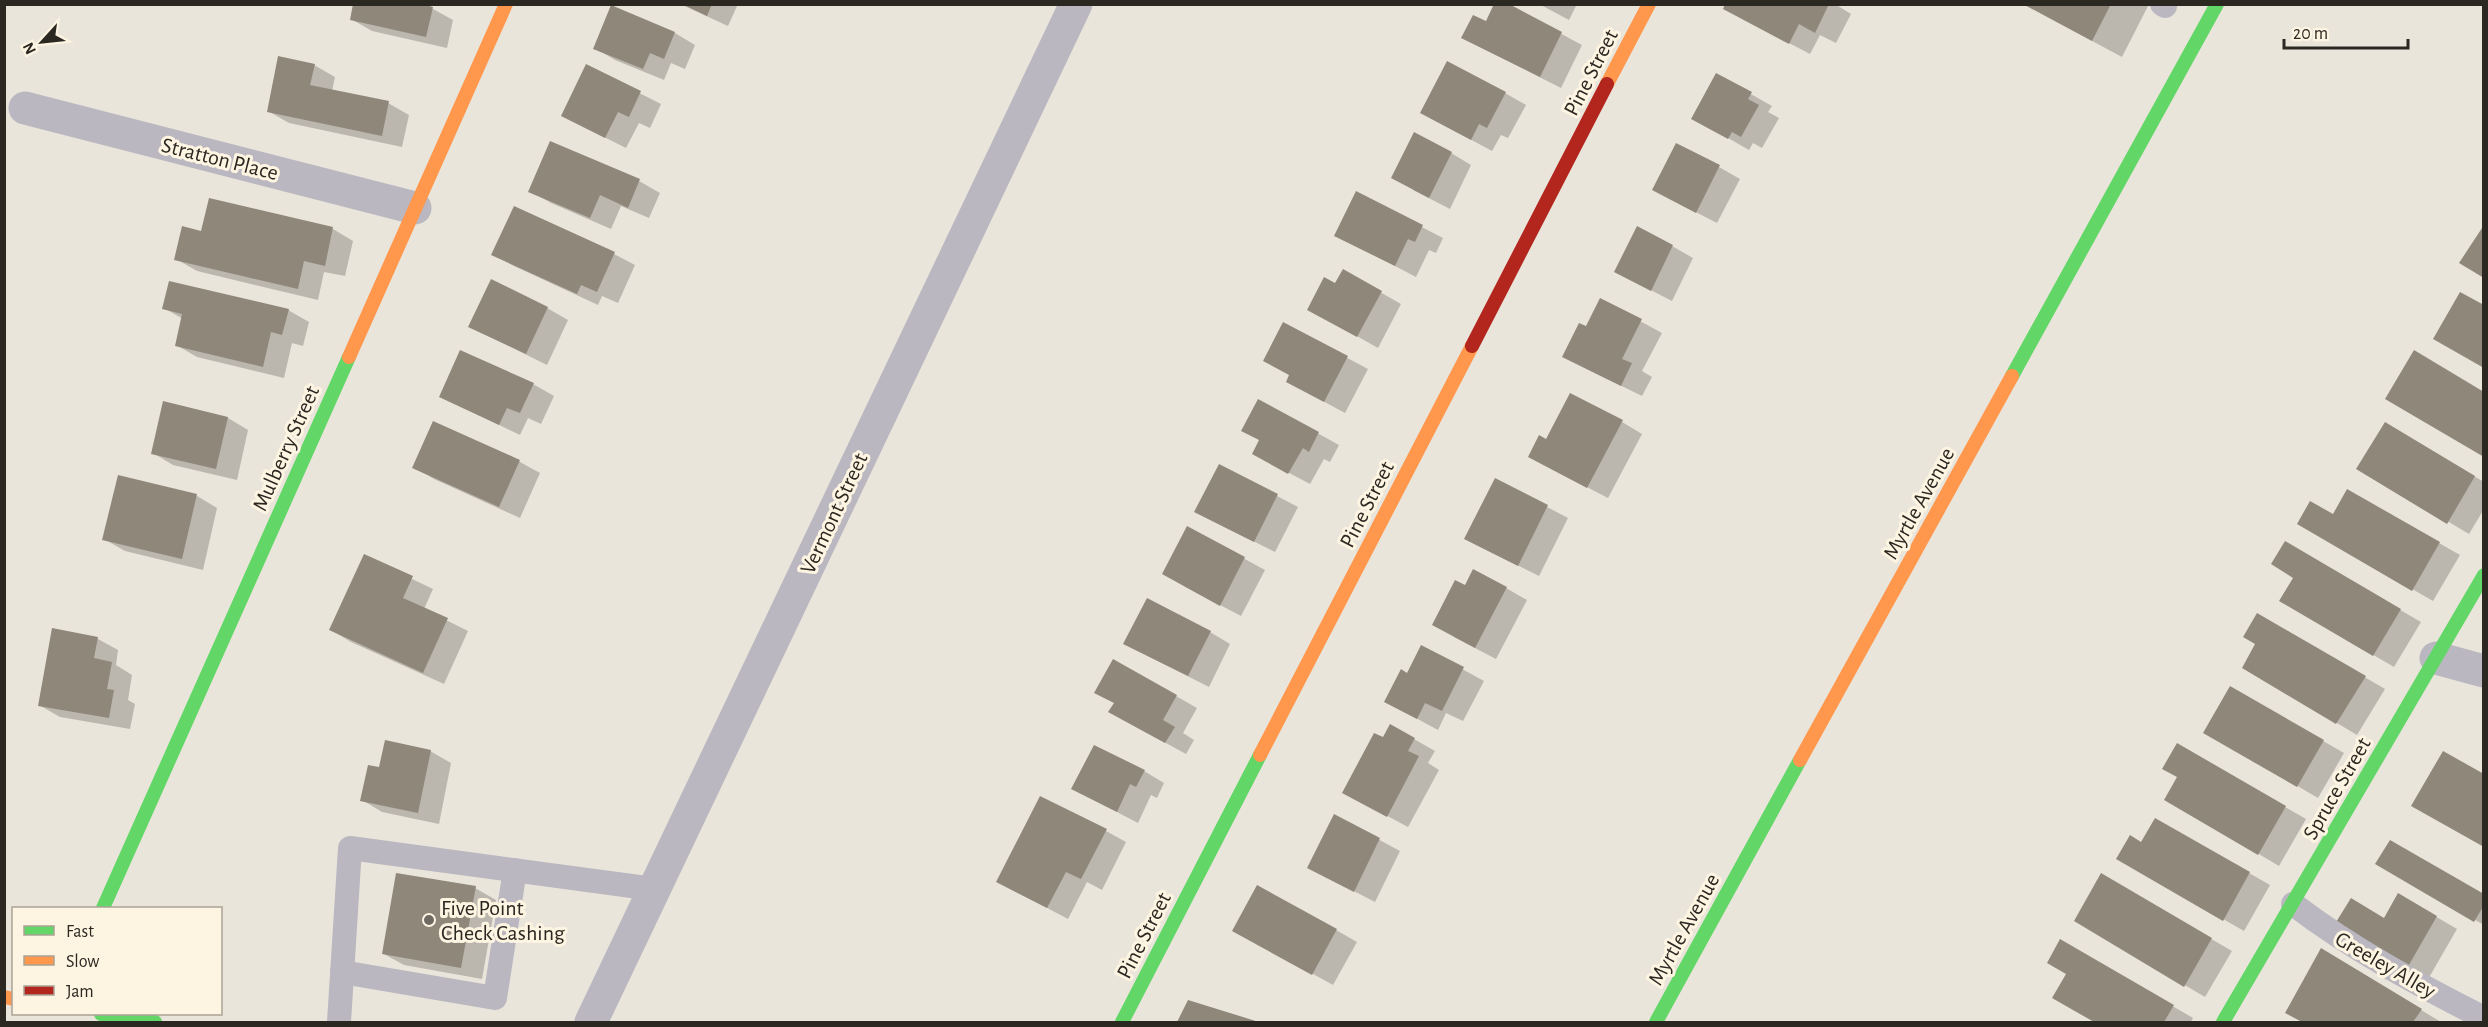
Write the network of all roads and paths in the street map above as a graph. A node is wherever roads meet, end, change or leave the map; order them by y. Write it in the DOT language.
graph roads {
  1 [pos="506,4"];
  2 [pos="1076,4"];
  3 [pos="1649,4"];
  4 [pos="2217,4"];
  5 [pos="25,108"];
  6 [pos="415,208"];
  7 [pos="2484,575"];
  8 [pos="2436,658"];
  9 [pos="2484,670"];
  10 [pos="515,870"];
  11 [pos="654,889"];
  12 [pos="2293,904"];
  13 [pos="104,907"];
  14 [pos="342,972"];
  15 [pos="107,1015"];
  16 [pos="2484,1018"];
  17 [pos="155,1023"];
  18 [pos="339,1023"];
  19 [pos="591,1023"];
  20 [pos="1122,1023"];
  21 [pos="1656,1023"];
  22 [pos="2223,1023"];
  1 -- 6 [label="street, Mulberry Street"];
  2 -- 11 [label="street, Vermont Street"];
  3 -- 20 [label="street, Pine Street"];
  4 -- 21 [label="street, Myrtle Avenue"];
  5 -- 6 [label="street, Stratton Place"];
  6 -- 13 [label="street, Mulberry Street"];
  7 -- 8 [label="street, Spruce Street"];
  8 -- 9 [label="street"];
  8 -- 12 [label="street, Spruce Street"];
  10 -- 11 [label="lane"];
  10 -- 14 [label="lane"];
  10 -- 14 [label="lane"];
  11 -- 19 [label="street, Vermont Street"];
  12 -- 16 [label="lane, Greeley Alley"];
  12 -- 22 [label="street, Spruce Street"];
  14 -- 18 [label="lane"];
  15 -- 17 [label="street"];
}
